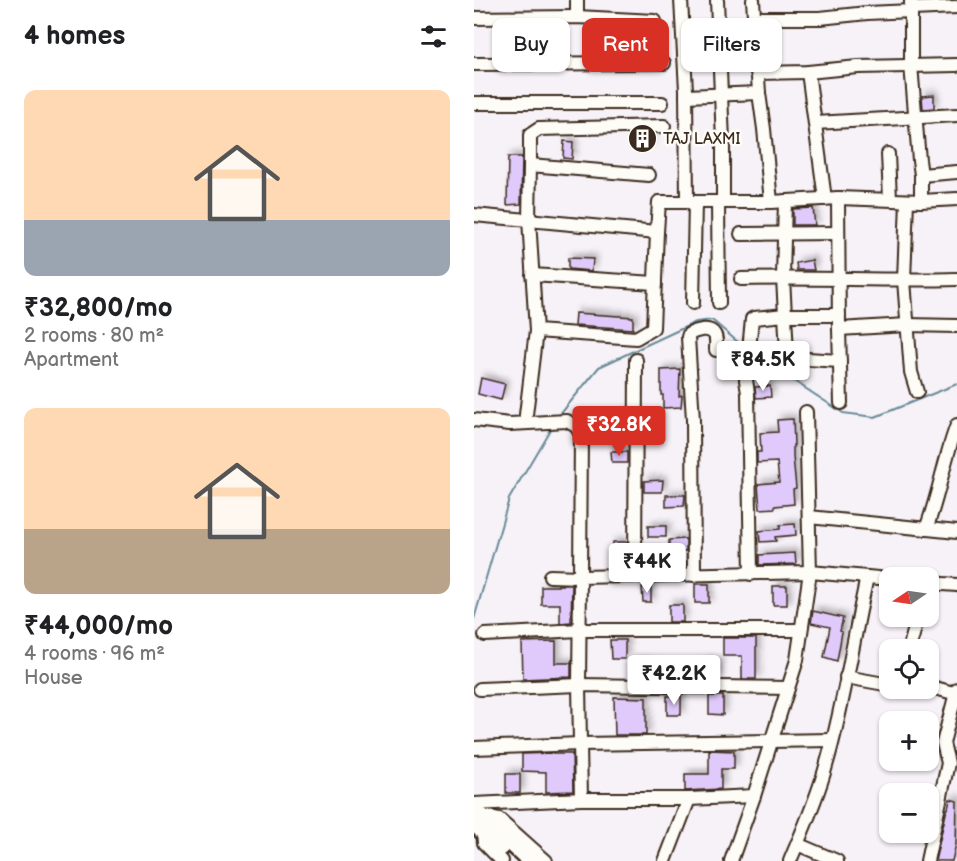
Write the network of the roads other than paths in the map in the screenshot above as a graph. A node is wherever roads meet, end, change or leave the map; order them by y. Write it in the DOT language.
graph roads {
  1 [pos="577,0"];
  2 [pos="681,0"];
  3 [pos="717,0"];
  4 [pos="753,0"];
  5 [pos="912,7"];
  6 [pos="957,7"];
  7 [pos="577,17"];
  8 [pos="474,18"];
  9 [pos="596,18"];
  10 [pos="754,18"];
  11 [pos="782,18"];
  12 [pos="582,63"];
  13 [pos="474,64"];
  14 [pos="911,65"];
  15 [pos="957,65"];
  16 [pos="808,72"];
  17 [pos="757,73"];
  18 [pos="759,93"];
  19 [pos="720,95"];
  20 [pos="686,96"];
  21 [pos="662,103"];
  22 [pos="474,104"];
  23 [pos="957,115"];
  24 [pos="915,117"];
  25 [pos="815,123"];
  26 [pos="664,126"];
  27 [pos="888,154"];
  28 [pos="530,165"];
  29 [pos="957,172"];
  30 [pos="649,175"];
  31 [pos="921,175"];
  32 [pos="838,198"];
  33 [pos="825,199"];
  34 [pos="890,199"];
  35 [pos="957,200"];
  36 [pos="785,201"];
  37 [pos="907,201"];
  38 [pos="921,201"];
  39 [pos="691,202"];
  40 [pos="721,202"];
  41 [pos="771,202"];
  42 [pos="474,214"];
  43 [pos="529,219"];
  44 [pos="657,232"];
  45 [pos="838,233"];
  46 [pos="741,234"];
  47 [pos="785,234"];
  48 [pos="532,275"];
  49 [pos="783,278"];
  50 [pos="741,279"];
  51 [pos="839,279"];
  52 [pos="957,279"];
  53 [pos="904,280"];
  54 [pos="656,283"];
  55 [pos="693,303"];
  56 [pos="718,303"];
  57 [pos="785,315"];
  58 [pos="839,315"];
  59 [pos="907,325"];
  60 [pos="957,326"];
  61 [pos="839,329"];
  62 [pos="536,331"];
  63 [pos="716,350"];
  64 [pos="636,360"];
  65 [pos="840,361"];
  66 [pos="916,392"];
  67 [pos="841,403"];
  68 [pos="807,412"];
  69 [pos="474,420"];
  70 [pos="525,423"];
  71 [pos="957,425"];
  72 [pos="809,517"];
  73 [pos="926,529"];
  74 [pos="957,532"];
  75 [pos="810,572"];
  76 [pos="751,574"];
  77 [pos="694,575"];
  78 [pos="550,576"];
  79 [pos="635,576"];
  80 [pos="580,577"];
  81 [pos="867,578"];
  82 [pos="879,579"];
  83 [pos="939,584"];
  84 [pos="957,585"];
  85 [pos="579,630"];
  86 [pos="801,630"];
  87 [pos="485,636"];
  88 [pos="846,676"];
  89 [pos="879,683"];
  90 [pos="579,685"];
  91 [pos="480,688"];
  92 [pos="788,688"];
  93 [pos="939,688"];
  94 [pos="956,692"];
  95 [pos="771,741"];
  96 [pos="832,741"];
  97 [pos="580,744"];
  98 [pos="474,748"];
  99 [pos="951,753"];
  100 [pos="754,796"];
  101 [pos="581,799"];
  102 [pos="689,799"];
  103 [pos="482,821"];
  104 [pos="797,844"];
  105 [pos="502,861"];
  106 [pos="515,861"];
  107 [pos="530,861"];
  108 [pos="546,861"];
  109 [pos="665,861"];
  110 [pos="730,861"];
  111 [pos="790,861"];
  112 [pos="837,861"];
  113 [pos="927,861"];
  1 -- 7 [label="street"];
  2 -- 20 [label="street"];
  3 -- 19 [label="street"];
  4 -- 10 [label="street"];
  5 -- 6 [label="street"];
  5 -- 11 [label="street"];
  5 -- 14 [label="street"];
  7 -- 8 [label="street"];
  7 -- 9 [label="street"];
  12 -- 13 [label="street"];
  14 -- 15 [label="street"];
  14 -- 16 [label="street"];
  14 -- 24 [label="street"];
  16 -- 17 [label="street"];
  16 -- 25 [label="street"];
  17 -- 18 [label="street"];
  18 -- 19 [label="street"];
  18 -- 41 [label="street"];
  19 -- 20 [label="street"];
  19 -- 40 [label="street"];
  20 -- 39 [label="street"];
  21 -- 22 [label="street"];
  23 -- 24 [label="street"];
  24 -- 25 [label="street"];
  24 -- 31 [label="street"];
  25 -- 33 [label="street"];
  26 -- 28 [label="street"];
  27 -- 34 [label="street"];
  28 -- 30 [label="street"];
  28 -- 43 [label="street"];
  29 -- 31 [label="street"];
  31 -- 38 [label="street"];
  32 -- 33 [label="street"];
  32 -- 34 [label="street"];
  32 -- 45 [label="street"];
  33 -- 36 [label="street"];
  34 -- 37 [label="street"];
  35 -- 38 [label="street"];
  36 -- 41 [label="street"];
  36 -- 47 [label="street"];
  37 -- 38 [label="street"];
  37 -- 53 [label="street"];
  39 -- 40 [label="street"];
  39 -- 44 [label="street"];
  39 -- 55 [label="street"];
  40 -- 41 [label="street"];
  40 -- 56 [label="street"];
  42 -- 43 [label="street"];
  43 -- 44 [label="street"];
  43 -- 48 [label="street"];
  44 -- 54 [label="street"];
  45 -- 47 [label="street"];
  45 -- 51 [label="street"];
  46 -- 47 [label="street"];
  47 -- 49 [label="street"];
  48 -- 54 [label="street"];
  48 -- 62 [label="street"];
  49 -- 50 [label="street"];
  49 -- 51 [label="street"];
  49 -- 57 [label="street"];
  51 -- 53 [label="street"];
  51 -- 58 [label="street"];
  52 -- 53 [label="street"];
  53 -- 59 [label="street"];
  54 -- 62 [label="street"];
  57 -- 58 [label="street"];
  57 -- 65 [label="street"];
  57 -- 76 [label="street"];
  58 -- 61 [label="street"];
  59 -- 60 [label="street"];
  59 -- 61 [label="street"];
  59 -- 66 [label="street"];
  61 -- 65 [label="street"];
  62 -- 70 [label="street"];
  63 -- 77 [label="street"];
  64 -- 79 [label="street"];
  65 -- 67 [label="street"];
  68 -- 72 [label="street"];
  69 -- 70 [label="street"];
  70 -- 80 [label="street"];
  71 -- 73 [label="street"];
  72 -- 73 [label="street"];
  72 -- 75 [label="street"];
  73 -- 74 [label="street"];
  75 -- 76 [label="street"];
  75 -- 81 [label="street"];
  75 -- 86 [label="street"];
  76 -- 77 [label="street"];
  77 -- 79 [label="street"];
  78 -- 80 [label="street"];
  79 -- 80 [label="street"];
  80 -- 85 [label="street"];
  81 -- 82 [label="street"];
  81 -- 88 [label="street"];
  83 -- 84 [label="street"];
  85 -- 86 [label="street"];
  85 -- 87 [label="street"];
  85 -- 90 [label="street"];
  86 -- 92 [label="street"];
  88 -- 89 [label="street"];
  88 -- 96 [label="street"];
  90 -- 91 [label="street"];
  90 -- 92 [label="street"];
  90 -- 97 [label="street"];
  92 -- 95 [label="street"];
  93 -- 94 [label="street"];
  94 -- 99 [label="street"];
  95 -- 96 [label="street"];
  95 -- 97 [label="street"];
  95 -- 100 [label="street"];
  96 -- 104 [label="street"];
  97 -- 98 [label="street"];
  97 -- 101 [label="street"];
  99 -- 113 [label="street"];
  100 -- 102 [label="street"];
  100 -- 110 [label="street"];
  101 -- 102 [label="street"];
  101 -- 103 [label="street"];
  102 -- 109 [label="street"];
  103 -- 105 [label="street"];
  103 -- 106 [label="main road"];
  103 -- 107 [label="main road"];
  103 -- 108 [label="street"];
  104 -- 111 [label="street"];
  104 -- 112 [label="street"];
}
